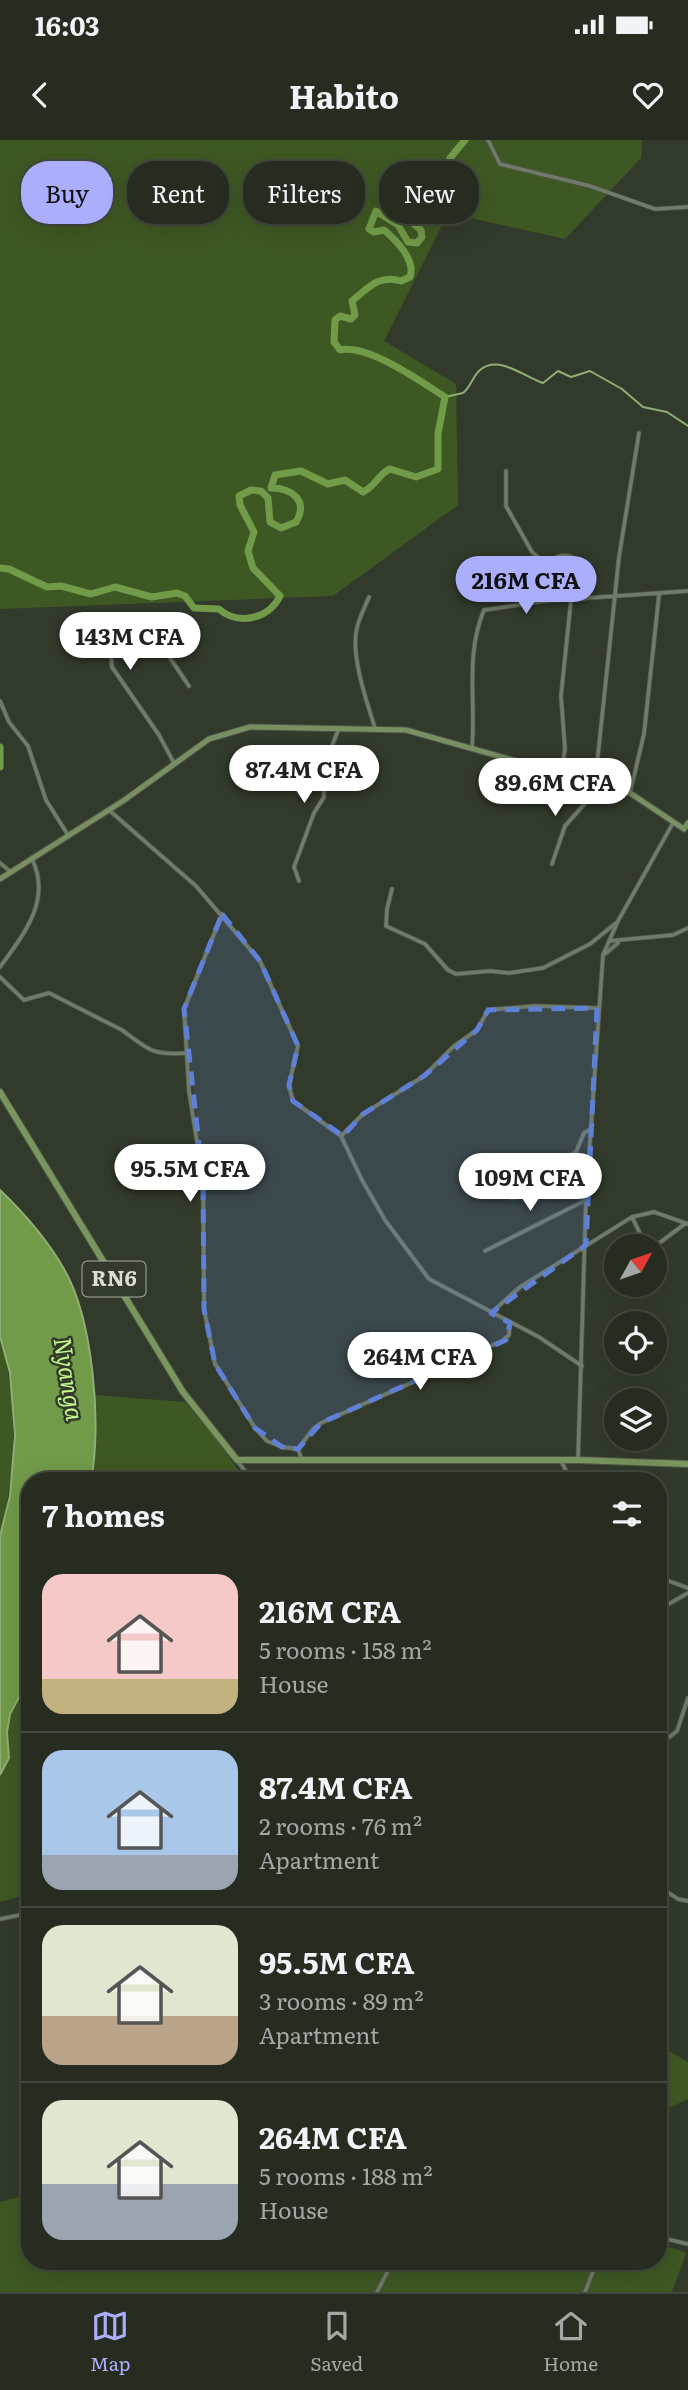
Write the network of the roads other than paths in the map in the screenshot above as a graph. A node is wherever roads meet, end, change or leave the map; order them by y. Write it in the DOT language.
graph roads {
  1 [pos="488,140"];
  2 [pos="688,207"];
  3 [pos="639,433"];
  4 [pos="506,471"];
  5 [pos="688,592"];
  6 [pos="659,594"];
  7 [pos="369,597"];
  8 [pos="584,599"];
  9 [pos="615,599"];
  10 [pos="570,600"];
  11 [pos="189,686"];
  12 [pos="0,701"];
  13 [pos="340,726"];
  14 [pos="375,728"];
  15 [pos="472,748"];
  16 [pos="175,765"];
  17 [pos="561,776"];
  18 [pos="592,782"];
  19 [pos="631,793"];
  20 [pos="108,810"];
  21 [pos="673,822"];
  22 [pos="688,823"];
  23 [pos="68,835"];
  24 [pos="32,859"];
  25 [pos="0,863"];
  26 [pos="552,864"];
  27 [pos="11,872"];
  28 [pos="0,879"];
  29 [pos="299,881"];
  30 [pos="393,889"];
  31 [pos="222,914"];
  32 [pos="618,921"];
  33 [pos="688,928"];
  34 [pos="608,941"];
  35 [pos="620,942"];
  36 [pos="603,956"];
  37 [pos="0,966"];
  38 [pos="0,977"];
  39 [pos="597,1008"];
  40 [pos="185,1053"];
  41 [pos="0,1092"];
  42 [pos="591,1129"];
  43 [pos="341,1136"];
  44 [pos="511,1198"];
  45 [pos="586,1200"];
  46 [pos="632,1217"];
  47 [pos="687,1224"];
  48 [pos="640,1234"];
  49 [pos="667,1238"];
  50 [pos="586,1245"];
  51 [pos="485,1251"];
  52 [pos="492,1312"];
  53 [pos="510,1323"];
  54 [pos="582,1366"];
  55 [pos="298,1449"];
  56 [pos="237,1460"];
  57 [pos="302,1460"];
  58 [pos="578,1460"];
  59 [pos="561,1461"];
  60 [pos="688,1464"];
  61 [pos="246,1472"];
  62 [pos="567,1472"];
  63 [pos="667,1581"];
  64 [pos="688,1590"];
  65 [pos="667,1605"];
  66 [pos="688,1698"];
  67 [pos="667,1739"];
  68 [pos="667,1892"];
  69 [pos="688,1901"];
  70 [pos="21,1915"];
  71 [pos="0,1919"];
  72 [pos="667,2239"];
  73 [pos="688,2244"];
  74 [pos="388,2270"];
  75 [pos="594,2270"];
  76 [pos="377,2292"];
  77 [pos="585,2292"];
  1 -- 2 [label="street"];
  3 -- 9 [label="street"];
  4 -- 8 [label="street"];
  5 -- 6 [label="street"];
  6 -- 9 [label="street"];
  6 -- 19 [label="street"];
  7 -- 14 [label="street"];
  8 -- 9 [label="street"];
  8 -- 10 [label="street"];
  9 -- 18 [label="street"];
  10 -- 15 [label="street"];
  10 -- 17 [label="street"];
  11 -- 16 [label="street"];
  12 -- 23 [label="street"];
  13 -- 14 [label="main road"];
  13 -- 16 [label="main road"];
  13 -- 29 [label="street"];
  14 -- 15 [label="main road"];
  15 -- 17 [label="main road"];
  16 -- 20 [label="main road"];
  17 -- 18 [label="main road"];
  18 -- 19 [label="main road"];
  18 -- 26 [label="street"];
  19 -- 21 [label="main road"];
  20 -- 23 [label="main road"];
  20 -- 31 [label="street"];
  21 -- 22 [label="main road"];
  21 -- 32 [label="street"];
  23 -- 24 [label="main road"];
  24 -- 27 [label="main road"];
  24 -- 37 [label="street"];
  25 -- 27 [label="street"];
  27 -- 28 [label="main road"];
  30 -- 32 [label="street"];
  31 -- 40 [label="street"];
  31 -- 43 [label="street"];
  32 -- 34 [label="street"];
  33 -- 35 [label="street"];
  34 -- 35 [label="street"];
  34 -- 36 [label="street"];
  35 -- 36 [label="street"];
  36 -- 39 [label="street"];
  38 -- 40 [label="street"];
  39 -- 42 [label="street"];
  39 -- 43 [label="street"];
  40 -- 55 [label="street"];
  41 -- 56 [label="highway, RN6"];
  42 -- 44 [label="street"];
  42 -- 45 [label="street"];
  43 -- 52 [label="street"];
  45 -- 50 [label="street"];
  45 -- 51 [label="street"];
  46 -- 47 [label="street"];
  46 -- 48 [label="street"];
  46 -- 50 [label="street"];
  47 -- 49 [label="street"];
  50 -- 52 [label="street"];
  50 -- 54 [label="street"];
  52 -- 53 [label="street"];
  53 -- 54 [label="street"];
  53 -- 55 [label="street"];
  54 -- 58 [label="street"];
  55 -- 57 [label="street"];
  56 -- 57 [label="highway"];
  56 -- 61 [label="street"];
  57 -- 59 [label="highway"];
  58 -- 59 [label="highway"];
  58 -- 60 [label="highway"];
  59 -- 62 [label="street"];
  63 -- 64 [label="street"];
  64 -- 65 [label="street"];
  66 -- 67 [label="street"];
  68 -- 69 [label="street"];
  70 -- 71 [label="street"];
  72 -- 73 [label="street"];
  74 -- 76 [label="street"];
  75 -- 77 [label="street"];
}
